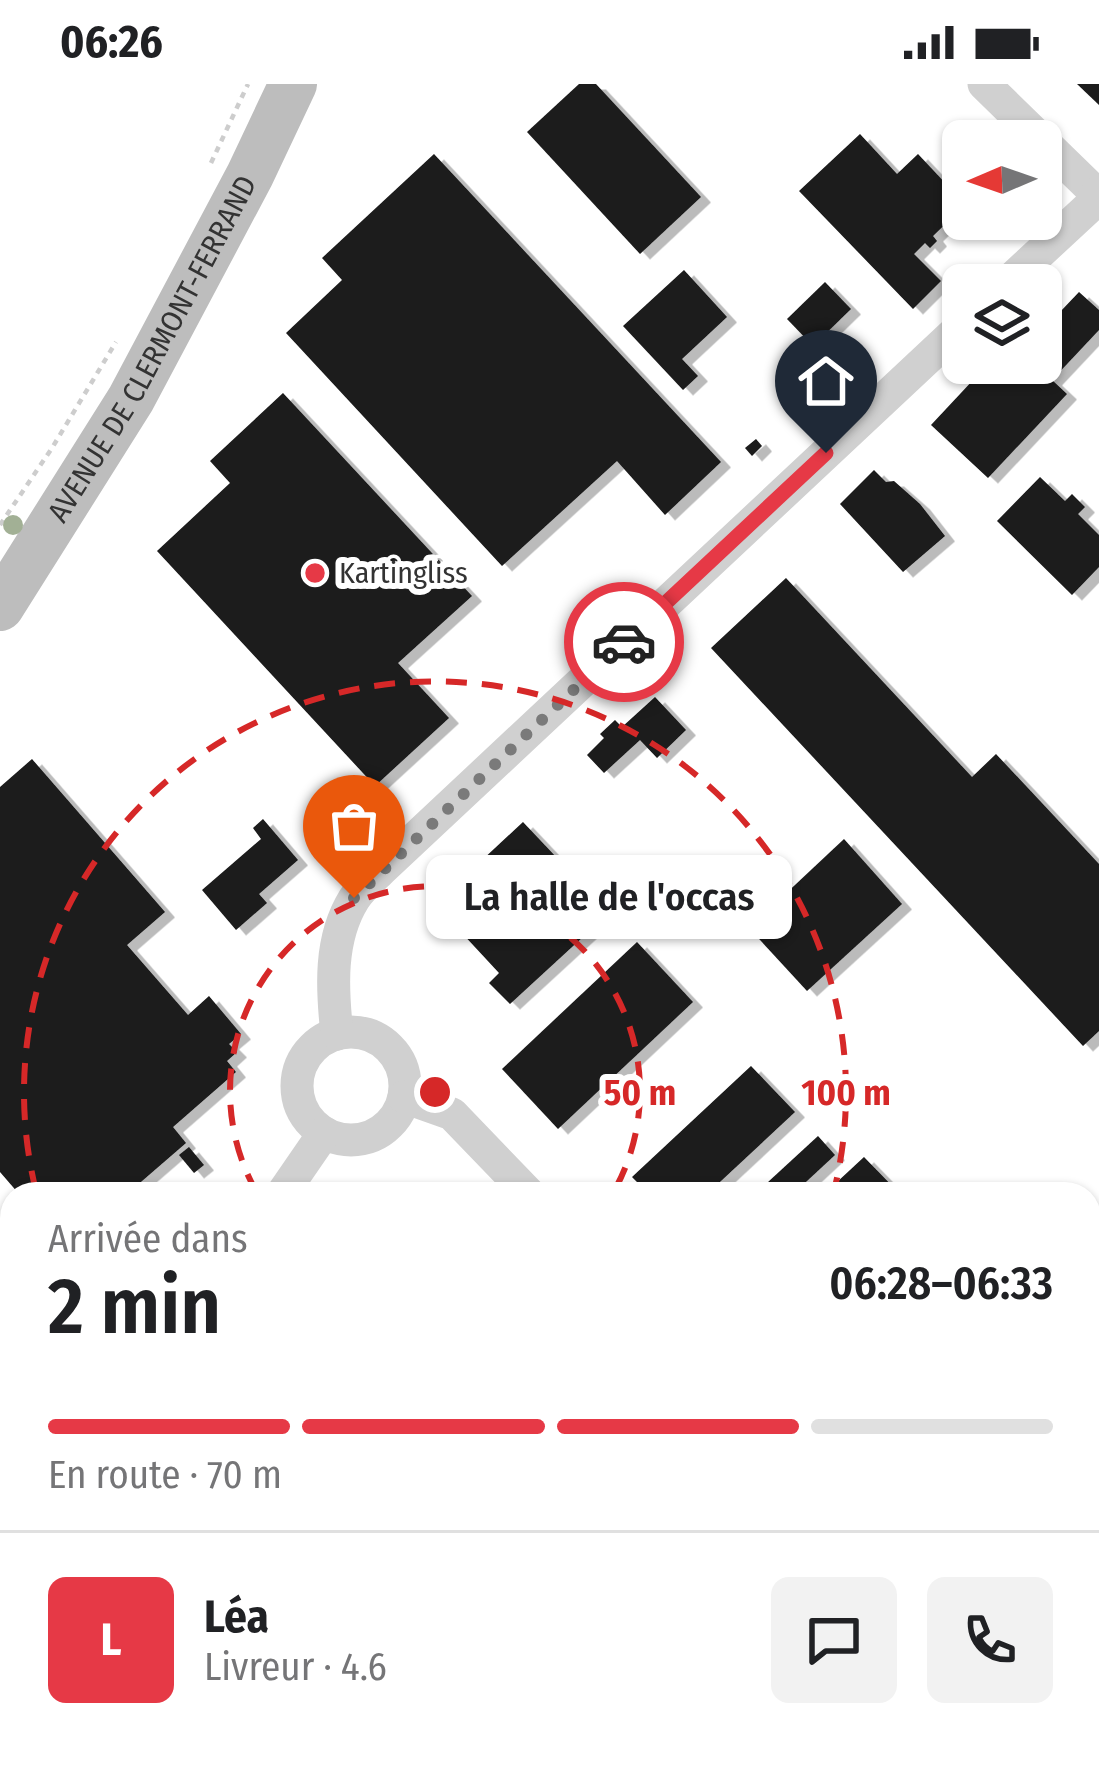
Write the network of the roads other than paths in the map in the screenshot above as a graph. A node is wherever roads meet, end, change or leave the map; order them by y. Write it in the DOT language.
graph roads {
  1 [pos="293,84"];
  2 [pos="984,84"];
  3 [pos="1098,195"];
  4 [pos="1028,264"];
  5 [pos="942,345"];
  6 [pos="0,607"];
  7 [pos="337,1034"];
  8 [pos="404,1097"];
  9 [pos="324,1132"];
  10 [pos="290,1182"];
  11 [pos="517,1182"];
  1 -- 6 [label="street, AVENUE DE CLERMONT-FERRAND"];
  2 -- 3 [label="street"];
  3 -- 4 [label="street"];
  5 -- 7 [label="street"];
  7 -- 8 [label="street"];
  7 -- 9 [label="street"];
  8 -- 9 [label="street"];
  8 -- 11 [label="street"];
  9 -- 10 [label="street"];
}
